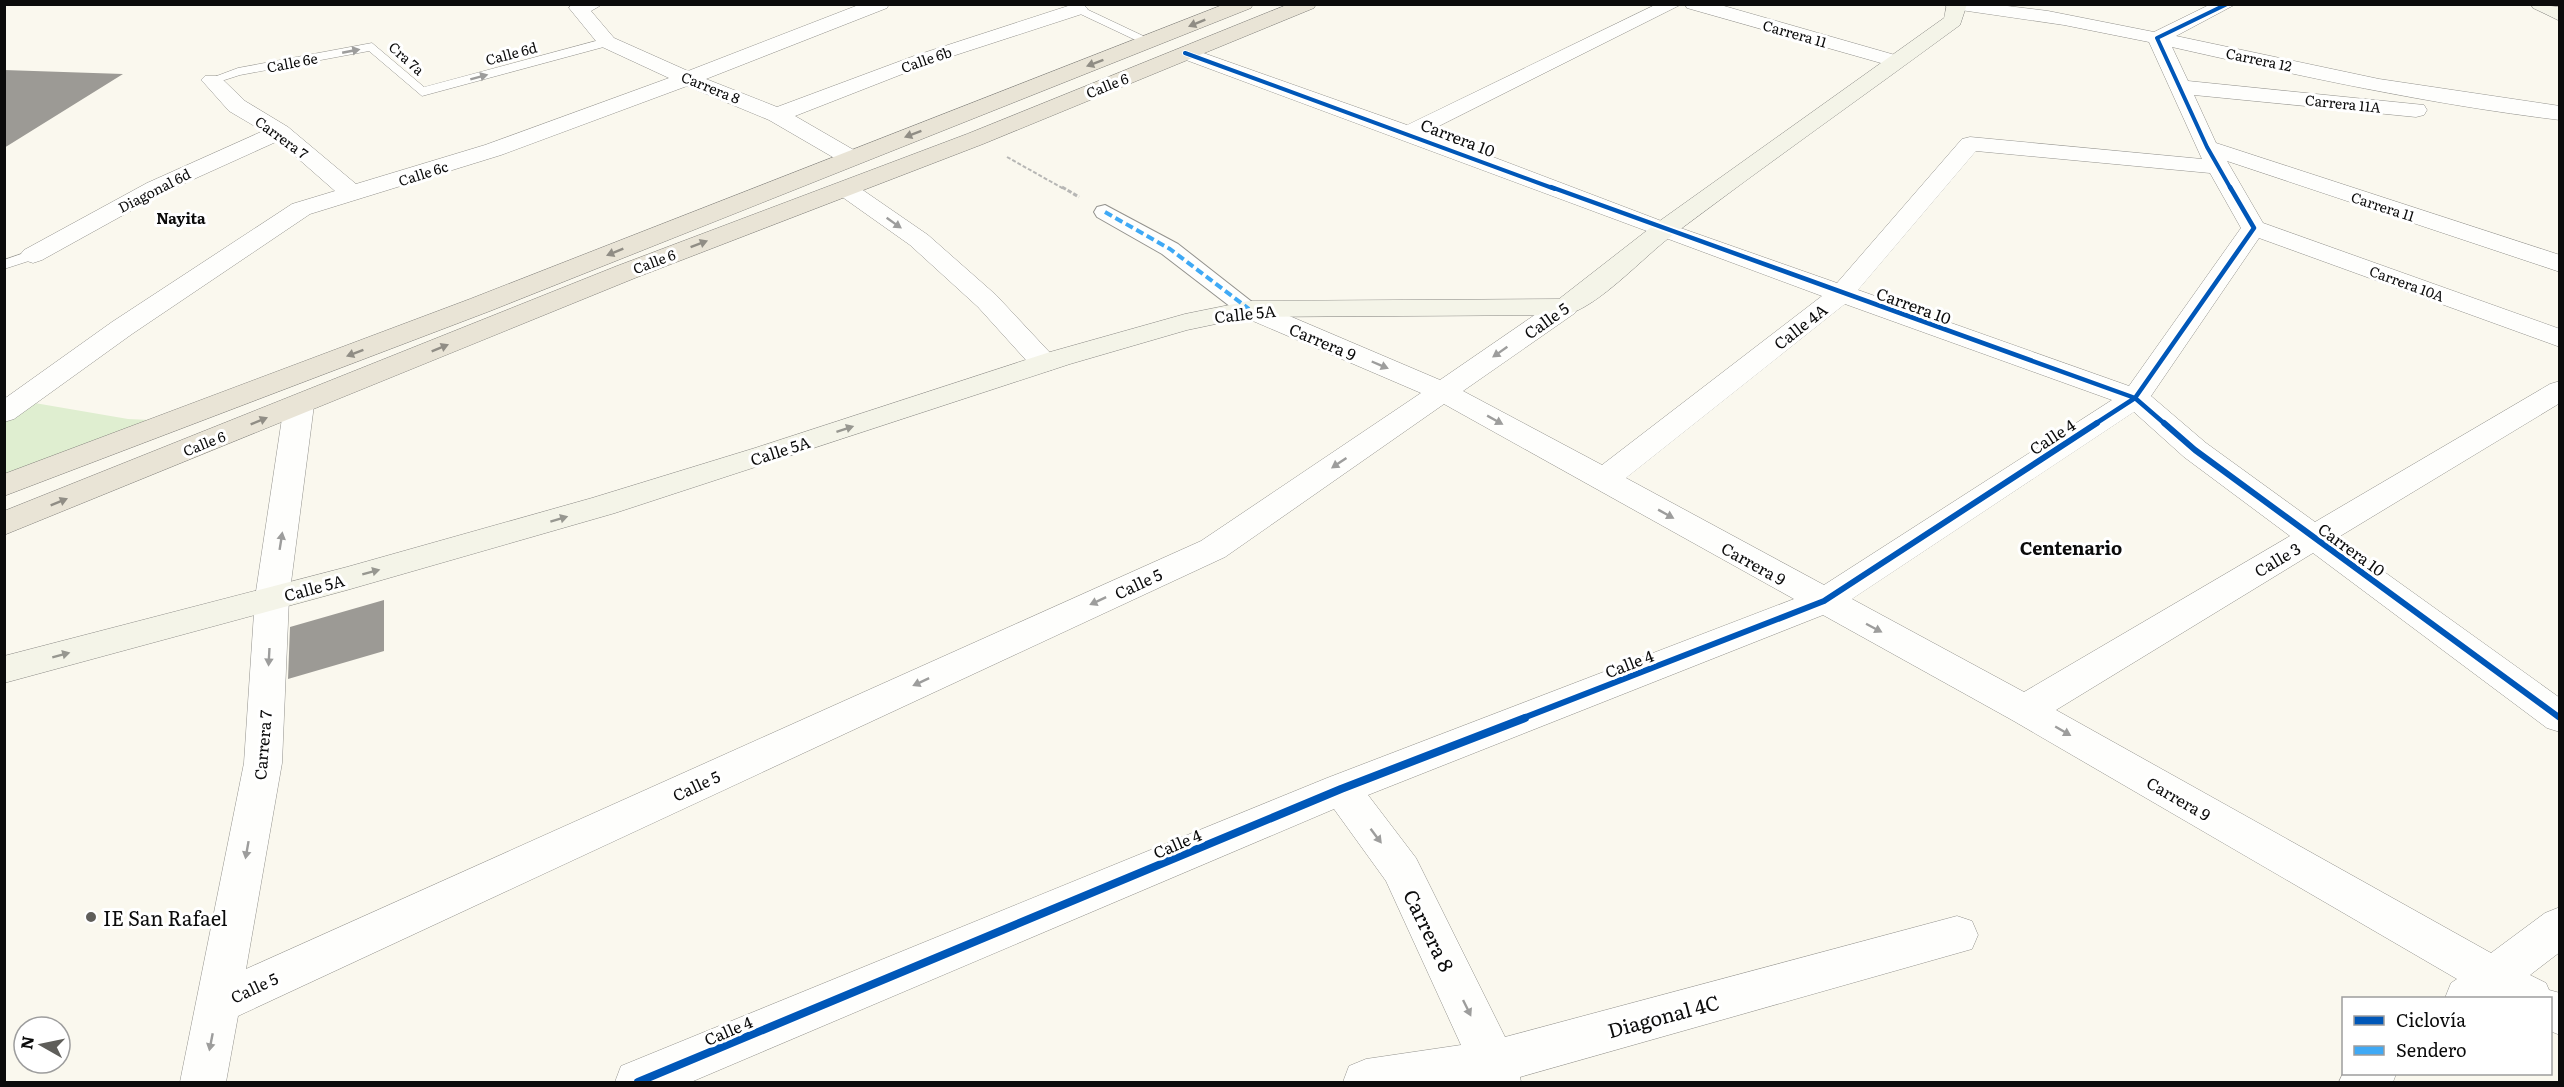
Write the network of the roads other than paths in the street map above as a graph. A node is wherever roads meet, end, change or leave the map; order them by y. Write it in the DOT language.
graph roads {
  1 [pos="880,4"];
  2 [pos="1244,4"];
  3 [pos="1307,4"];
  4 [pos="1672,4"];
  5 [pos="1694,4"];
  6 [pos="2227,4"];
  7 [pos="2540,4"];
  8 [pos="1957,5"];
  9 [pos="586,6"];
  10 [pos="1078,9"];
  11 [pos="2559,15"];
  12 [pos="2157,38"];
  13 [pos="607,42"];
  14 [pos="1150,42"];
  15 [pos="372,47"];
  16 [pos="1185,53"];
  17 [pos="1895,61"];
  18 [pos="689,78"];
  19 [pos="212,80"];
  20 [pos="2179,87"];
  21 [pos="422,92"];
  22 [pos="2506,107"];
  23 [pos="2559,113"];
  24 [pos="777,115"];
  25 [pos="280,132"];
  26 [pos="1408,133"];
  27 [pos="1970,144"];
  28 [pos="2212,157"];
  29 [pos="851,158"];
  30 [pos="846,189"];
  31 [pos="352,194"];
  32 [pos="1105,212"];
  33 [pos="2254,228"];
  34 [pos="1663,230"];
  35 [pos="33,255"];
  36 [pos="2559,264"];
  37 [pos="4,265"];
  38 [pos="1842,293"];
  39 [pos="1565,306"];
  40 [pos="1249,309"];
  41 [pos="2559,339"];
  42 [pos="1044,363"];
  43 [pos="2559,390"];
  44 [pos="1444,392"];
  45 [pos="2135,398"];
  46 [pos="299,405"];
  47 [pos="4,413"];
  48 [pos="1604,480"];
  49 [pos="4,486"];
  50 [pos="4,524"];
  51 [pos="2313,537"];
  52 [pos="272,598"];
  53 [pos="1824,601"];
  54 [pos="4,670"];
  55 [pos="2025,710"];
  56 [pos="2559,718"];
  57 [pos="1341,789"];
  58 [pos="2559,926"];
  59 [pos="1957,935"];
  60 [pos="2479,988"];
  61 [pos="2521,997"];
  62 [pos="220,1002"];
  63 [pos="1495,1072"];
  64 [pos="203,1083"];
  65 [pos="638,1083"];
  66 [pos="1365,1083"];
  1 -- 18 [label="street, Calle 6c"];
  2 -- 14 [label="highway, Calle 6, one-way"];
  3 -- 16 [label="highway, Calle 6"];
  4 -- 26 [label="street"];
  5 -- 17 [label="street, Carrera 11"];
  6 -- 12 [label="street"];
  7 -- 11 [label="main road"];
  8 -- 12 [label="street, Carrera 12"];
  8 -- 17 [label="main road, Calle 5"];
  9 -- 13 [label="street, Carrera 8"];
  10 -- 14 [label="lane"];
  10 -- 24 [label="street, Calle 6b"];
  12 -- 20 [label="street"];
  12 -- 22 [label="street, Carrera 12"];
  13 -- 18 [label="street, Carrera 8"];
  21 -- 13 [label="lane, Calle 6d, one-way"];
  14 -- 29 [label="highway, Calle 6, one-way"];
  19 -- 15 [label="lane, Calle 6e, one-way"];
  15 -- 21 [label="lane, Cra 7a"];
  16 -- 26 [label="street, Carrera 10"];
  16 -- 30 [label="highway, Calle 6"];
  17 -- 34 [label="main road, Calle 5"];
  18 -- 24 [label="street, Carrera 8"];
  18 -- 31 [label="street, Calle 6c"];
  19 -- 25 [label="street, Carrera 7"];
  20 -- 22 [label="street, Carrera 11A"];
  20 -- 28 [label="street"];
  22 -- 23 [label="street, Carrera 12"];
  24 -- 29 [label="street, Carrera 8"];
  25 -- 31 [label="street, Carrera 7"];
  25 -- 35 [label="street, Diagonal 6d"];
  26 -- 34 [label="street, Carrera 10"];
  27 -- 28 [label="street, Carrera 11"];
  27 -- 38 [label="street, Calle 4A"];
  28 -- 33 [label="street"];
  28 -- 36 [label="street, Carrera 11"];
  29 -- 49 [label="highway, Calle 6, one-way"];
  30 -- 42 [label="street, one-way"];
  46 -- 30 [label="highway, Calle 6, one-way"];
  31 -- 47 [label="street, Calle 6c"];
  32 -- 40 [label="street, Carrera 9"];
  33 -- 41 [label="street, Carrera 10A"];
  33 -- 45 [label="street, Calle 4"];
  34 -- 38 [label="street, Carrera 10"];
  34 -- 39 [label="main road, Calle 5"];
  35 -- 37 [label="lane"];
  38 -- 45 [label="street, Carrera 10"];
  38 -- 48 [label="street, Calle 4A"];
  39 -- 40 [label="main road, Calle 5A"];
  39 -- 44 [label="street, Calle 5, one-way"];
  40 -- 42 [label="main road, Calle 5A"];
  40 -- 44 [label="street, Carrera 9, one-way"];
  52 -- 42 [label="main road, Calle 5A, one-way"];
  43 -- 51 [label="street, Calle 3"];
  44 -- 48 [label="street, Carrera 9, one-way"];
  44 -- 62 [label="street, Calle 5, one-way"];
  45 -- 51 [label="street, Carrera 10"];
  45 -- 53 [label="street, Calle 4"];
  50 -- 46 [label="highway, Calle 6, one-way"];
  52 -- 46 [label="street, Carrera 7, one-way"];
  48 -- 53 [label="street, Carrera 9, one-way"];
  51 -- 55 [label="street, Calle 3"];
  51 -- 56 [label="street, Carrera 10"];
  54 -- 52 [label="main road, Calle 5A, one-way"];
  52 -- 62 [label="street, Carrera 7, one-way"];
  53 -- 55 [label="street, Carrera 9, one-way"];
  53 -- 57 [label="street, Calle 4"];
  55 -- 60 [label="street, Carrera 9, one-way"];
  57 -- 63 [label="street, Carrera 8, one-way"];
  57 -- 65 [label="street, Calle 4"];
  58 -- 60 [label="street"];
  59 -- 63 [label="street, Diagonal 4C"];
  60 -- 61 [label="street, Carrera 9"];
  62 -- 64 [label="street, Carrera 7, one-way"];
  63 -- 66 [label="street, Diagonal 4C"];
}
